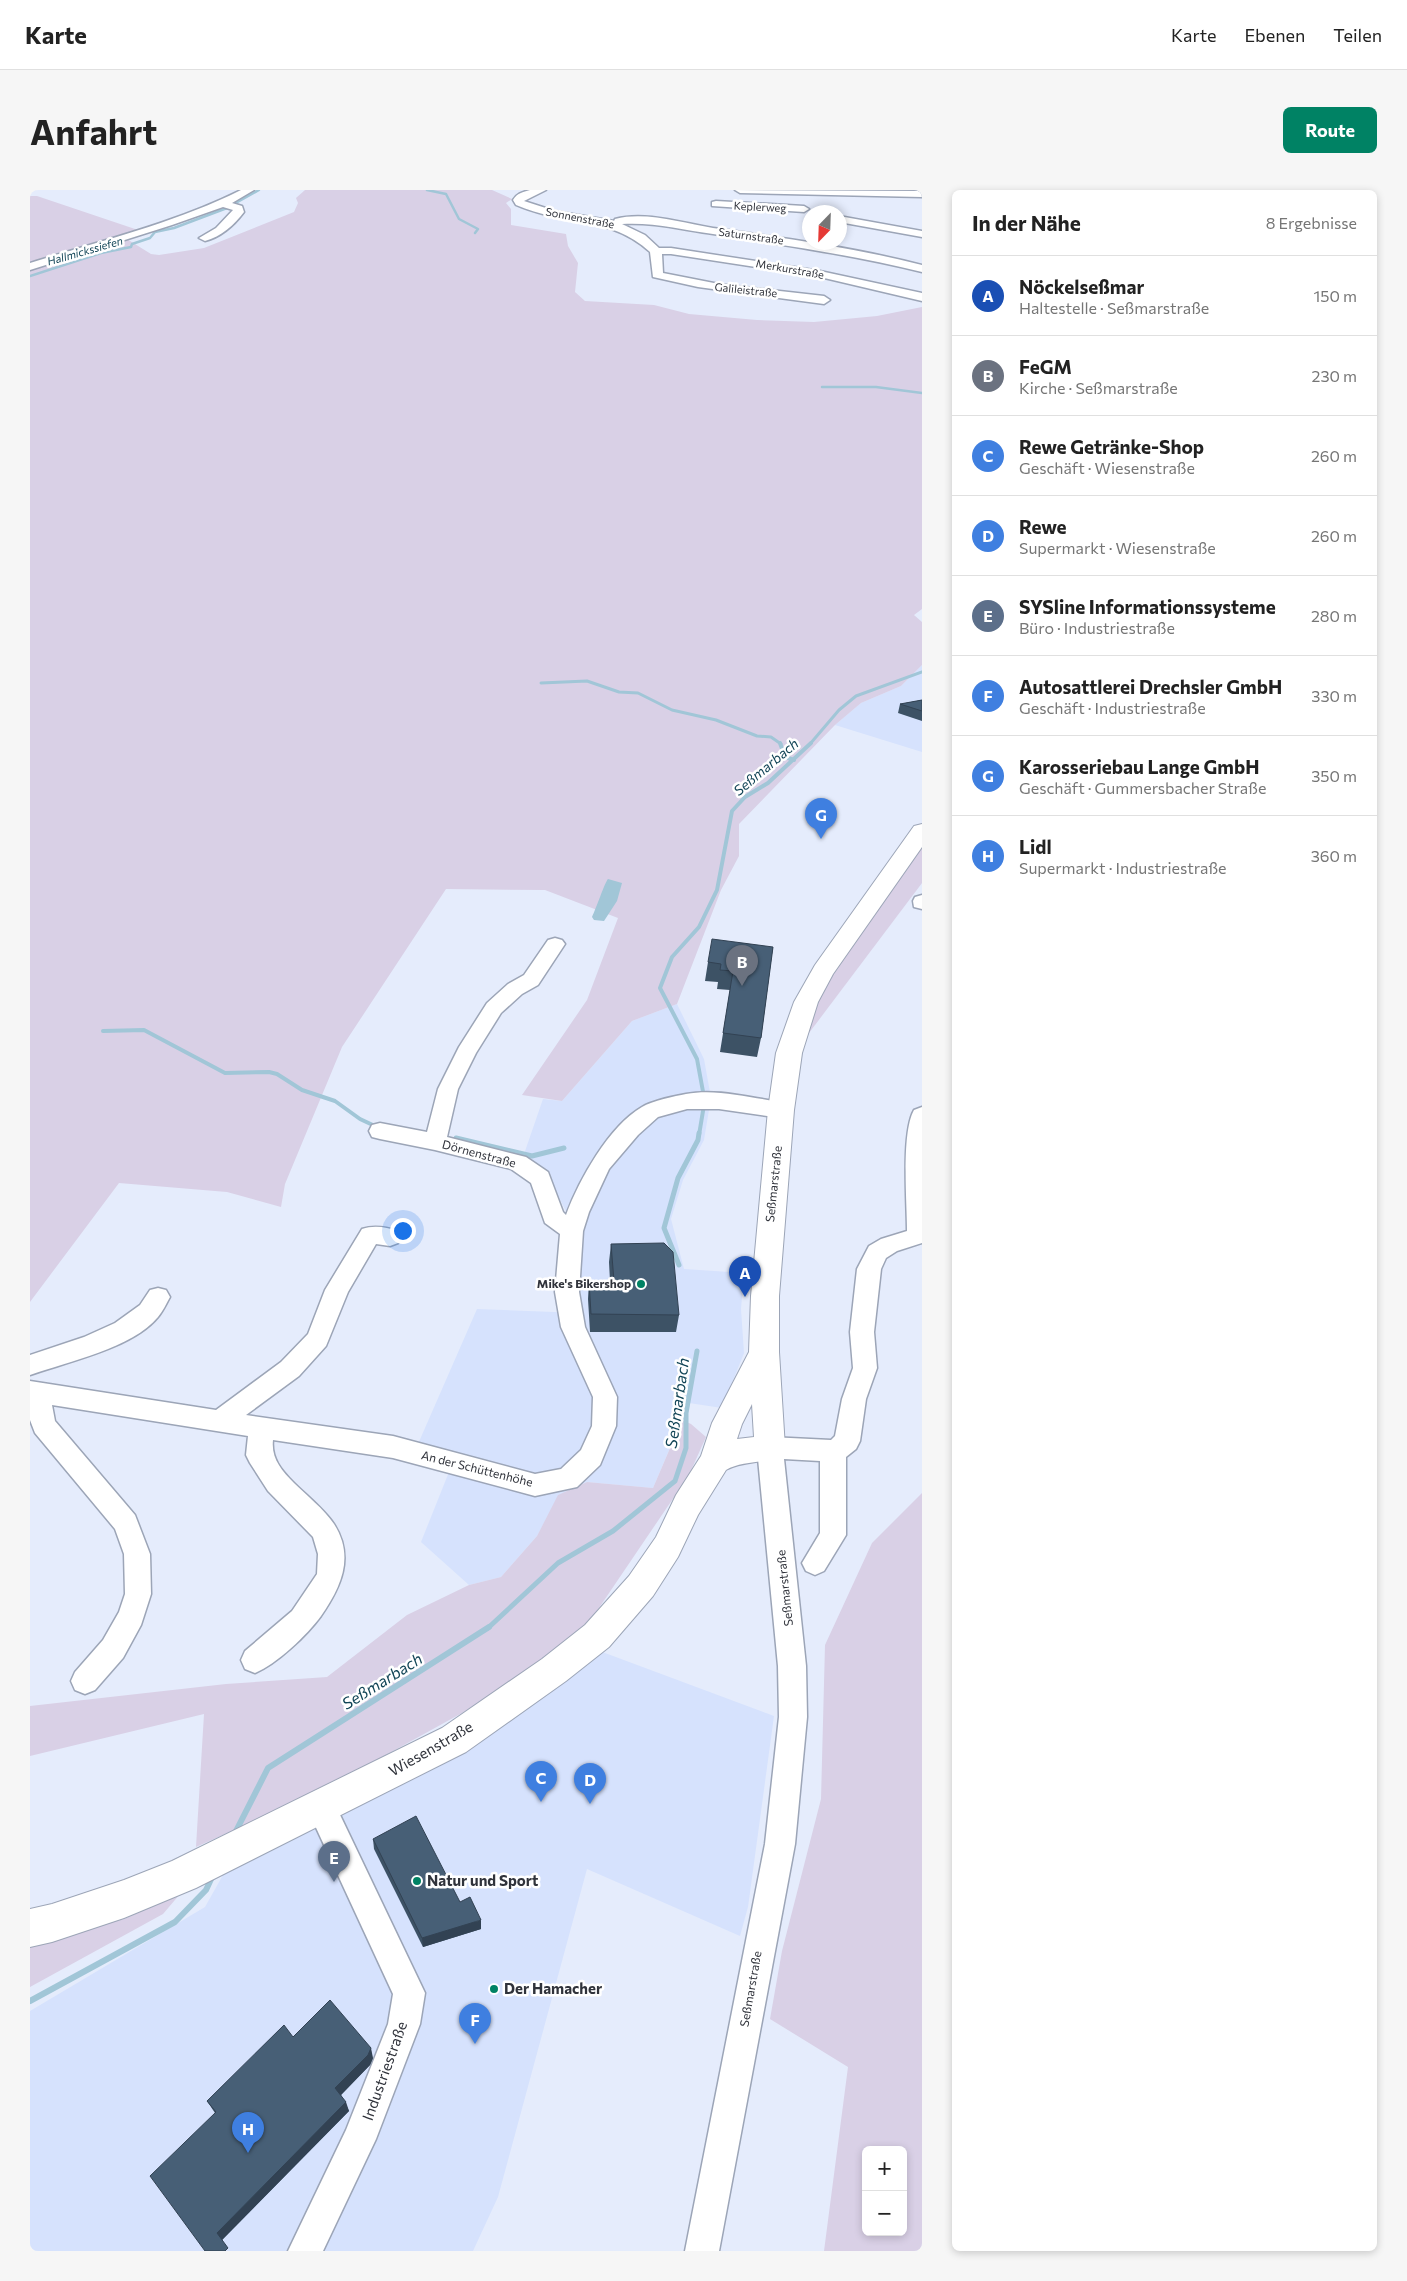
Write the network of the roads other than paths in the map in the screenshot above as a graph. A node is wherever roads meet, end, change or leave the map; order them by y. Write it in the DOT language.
graph roads {
  1 [pos="249,190"];
  2 [pos="541,190"];
  3 [pos="740,190"];
  4 [pos="771,190"];
  5 [pos="796,192"];
  6 [pos="861,192"];
  7 [pos="922,194"];
  8 [pos="223,204"];
  9 [pos="716,204"];
  10 [pos="802,206"];
  11 [pos="802,211"];
  12 [pos="847,220"];
  13 [pos="608,222"];
  14 [pos="922,234"];
  15 [pos="204,238"];
  16 [pos="656,251"];
  17 [pos="30,267"];
  18 [pos="922,269"];
  19 [pos="922,297"];
  20 [pos="824,300"];
  21 [pos="922,831"];
  22 [pos="555,944"];
  23 [pos="781,1110"];
  24 [pos="922,1115"];
  25 [pos="380,1131"];
  26 [pos="435,1142"];
  27 [pos="572,1230"];
  28 [pos="920,1236"];
  29 [pos="390,1237"];
  30 [pos="158,1297"];
  31 [pos="764,1352"];
  32 [pos="30,1365"];
  33 [pos="36,1391"];
  34 [pos="220,1421"];
  35 [pos="261,1428"];
  36 [pos="770,1448"];
  37 [pos="833,1451"];
  38 [pos="715,1461"];
  39 [pos="815,1563"];
  40 [pos="255,1660"];
  41 [pos="85,1681"];
  42 [pos="321,1806"];
  43 [pos="30,1928"];
  44 [pos="304,2251"];
  45 [pos="702,2251"];
  1 -- 8 [label="street"];
  2 -- 13 [label="street, Sonnenstraße"];
  3 -- 4 [label="street"];
  4 -- 5 [label="street"];
  5 -- 6 [label="street"];
  5 -- 10 [label="street, Keplerweg"];
  6 -- 7 [label="street"];
  8 -- 15 [label="street"];
  8 -- 17 [label="street"];
  9 -- 11 [label="street, Keplerweg"];
  12 -- 14 [label="street"];
  13 -- 16 [label="street, Sonnenstraße"];
  13 -- 18 [label="street, Saturnstraße"];
  16 -- 19 [label="street, Merkurstraße"];
  16 -- 20 [label="street, Galileistraße"];
  21 -- 23 [label="main road, Seßmarstraße"];
  22 -- 26 [label="street"];
  23 -- 27 [label="street, An der Schüttenhöhe"];
  23 -- 31 [label="main road, Seßmarstraße"];
  24 -- 28 [label="street"];
  25 -- 26 [label="street, Dörnenstraße"];
  26 -- 27 [label="street, Dörnenstraße"];
  27 -- 35 [label="street, An der Schüttenhöhe"];
  28 -- 37 [label="street"];
  29 -- 34 [label="street"];
  30 -- 32 [label="street"];
  31 -- 36 [label="main road, Seßmarstraße"];
  31 -- 38 [label="main road, Wiesenstraße"];
  33 -- 34 [label="street, An der Schüttenhöhe"];
  33 -- 41 [label="street, An der Schüttenhöhe"];
  34 -- 35 [label="street, An der Schüttenhöhe"];
  35 -- 40 [label="street"];
  36 -- 37 [label="street"];
  36 -- 38 [label="main road"];
  36 -- 45 [label="street, Seßmarstraße"];
  37 -- 39 [label="street"];
  38 -- 42 [label="main road, Wiesenstraße"];
  42 -- 43 [label="main road, Wiesenstraße"];
  42 -- 44 [label="street, Industriestraße"];
}
